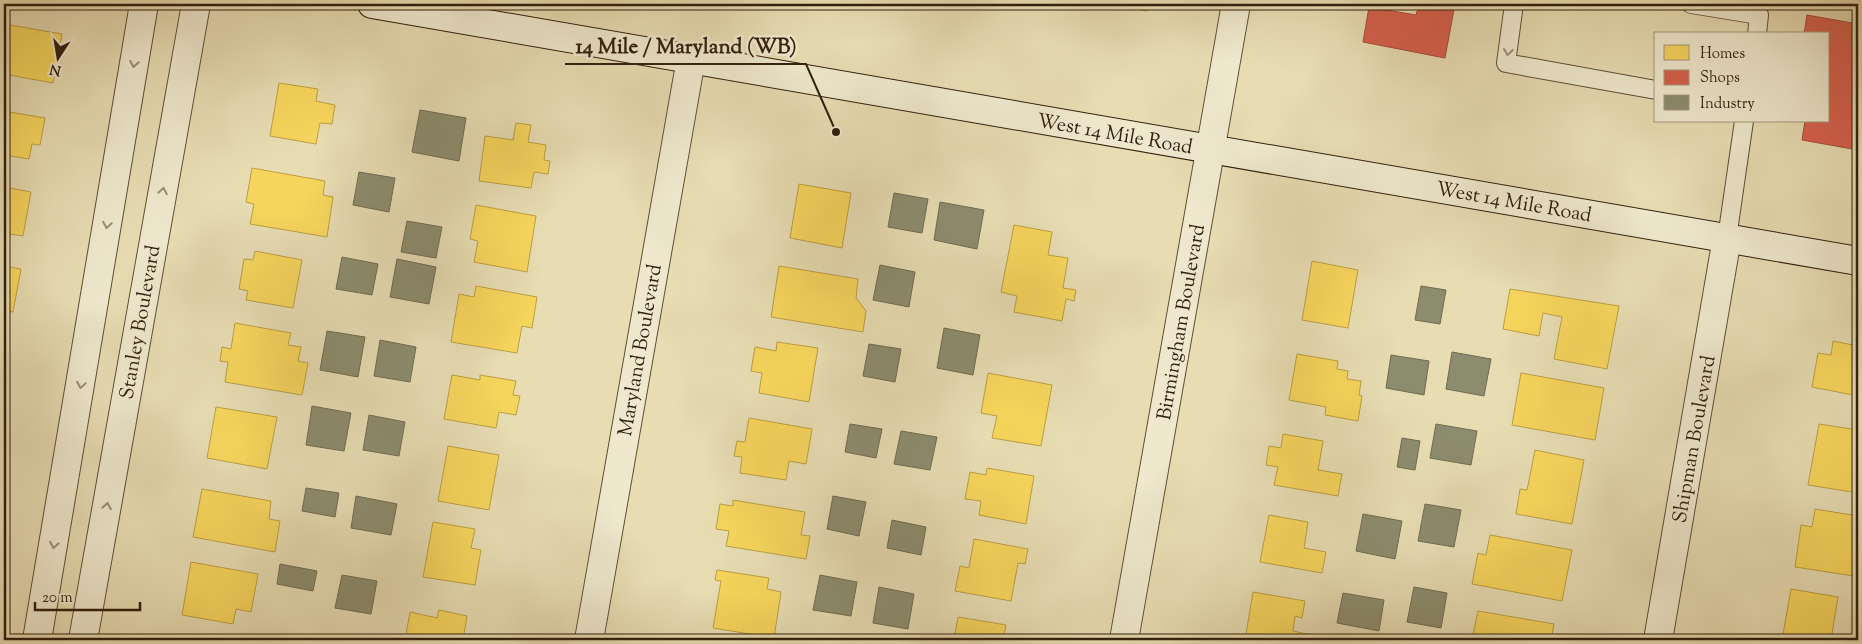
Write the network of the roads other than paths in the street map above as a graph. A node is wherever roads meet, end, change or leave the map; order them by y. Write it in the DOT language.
graph roads {
  1 [pos="144,4"];
  2 [pos="196,4"];
  3 [pos="372,4"];
  4 [pos="1236,4"];
  5 [pos="1514,4"];
  6 [pos="1691,4"];
  7 [pos="1757,32"];
  8 [pos="691,59"];
  9 [pos="1654,90"];
  10 [pos="1744,122"];
  11 [pos="1211,150"];
  12 [pos="1727,238"];
  13 [pos="1858,261"];
  14 [pos="37,640"];
  15 [pos="83,640"];
  16 [pos="589,640"];
  17 [pos="1124,640"];
  18 [pos="1658,640"];
  1 -- 14 [label="street, one-way"];
  15 -- 2 [label="street, Stanley Boulevard, one-way"];
  3 -- 8 [label="street, West 14 Mile Road"];
  4 -- 11 [label="street, Birmingham Boulevard"];
  5 -- 9 [label="lane, one-way"];
  6 -- 7 [label="lane"];
  8 -- 11 [label="street, West 14 Mile Road"];
  8 -- 16 [label="street, Maryland Boulevard"];
  10 -- 12 [label="lane"];
  11 -- 12 [label="street, West 14 Mile Road"];
  11 -- 17 [label="street, Birmingham Boulevard"];
  12 -- 13 [label="street, West 14 Mile Road"];
  12 -- 18 [label="street, Shipman Boulevard"];
}
